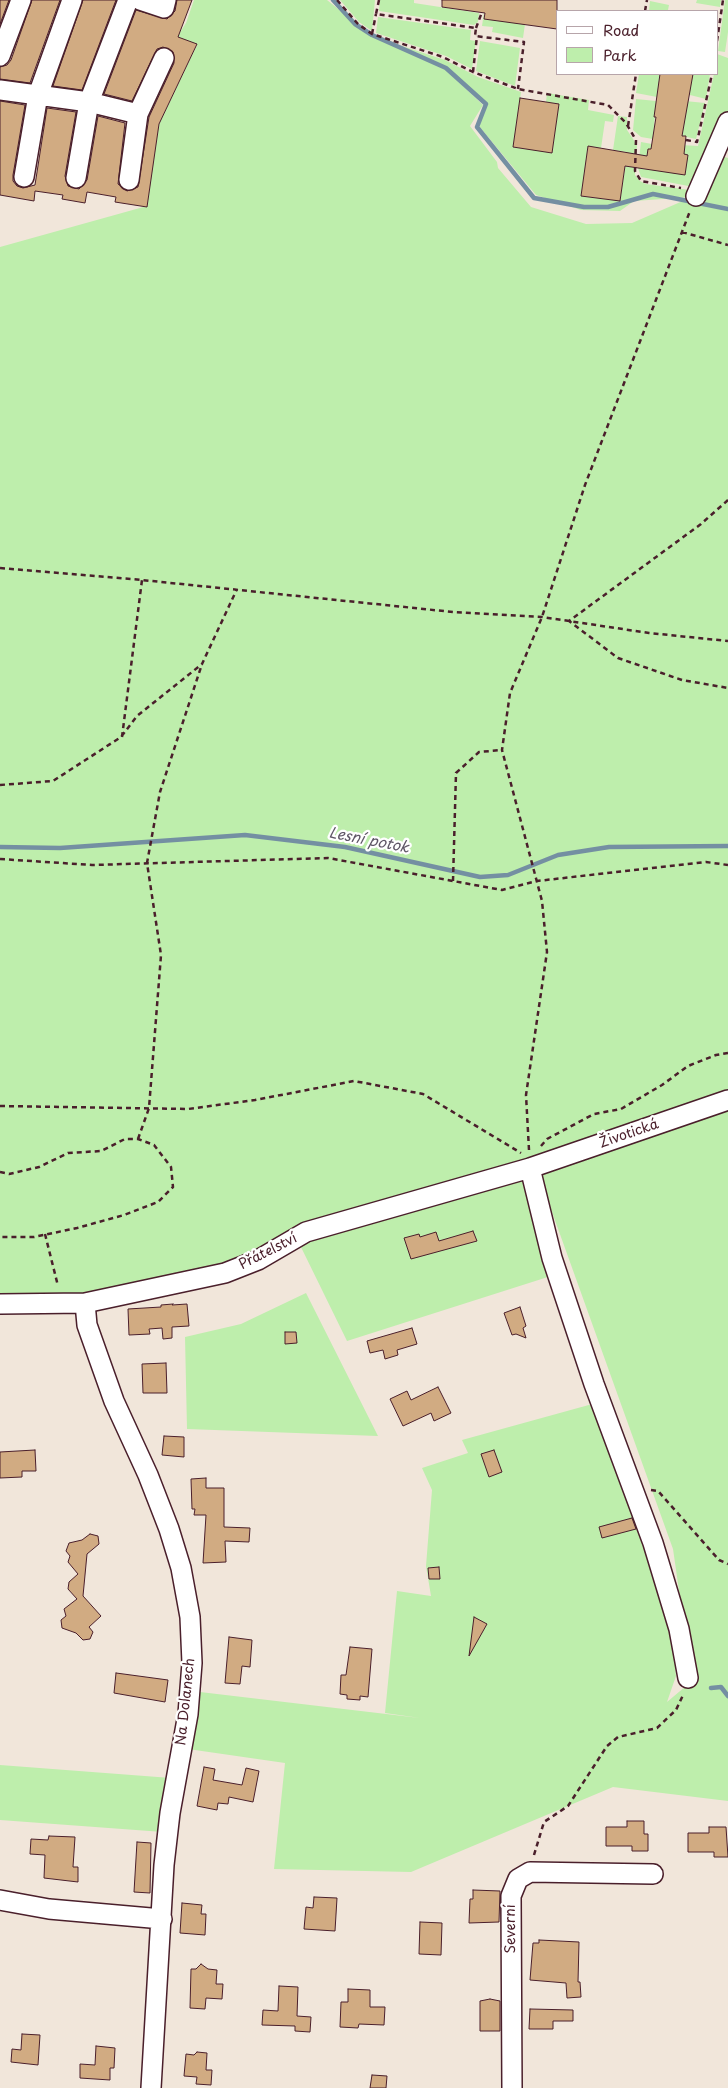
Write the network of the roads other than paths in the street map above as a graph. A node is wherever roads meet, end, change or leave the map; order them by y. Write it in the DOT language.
graph roads {
  1 [pos="21,0"];
  2 [pos="72,0"];
  3 [pos="128,0"];
  4 [pos="140,0"];
  5 [pos="166,0"];
  6 [pos="0,56"];
  7 [pos="164,58"];
  8 [pos="0,90"];
  9 [pos="38,95"];
  10 [pos="89,102"];
  11 [pos="138,114"];
  12 [pos="728,122"];
  13 [pos="24,178"];
  14 [pos="76,178"];
  15 [pos="129,180"];
  16 [pos="695,199"];
  17 [pos="728,1100"];
  18 [pos="532,1160"];
  19 [pos="85,1302"];
  20 [pos="0,1304"];
  21 [pos="688,1678"];
  22 [pos="653,1874"];
  23 [pos="0,1900"];
  24 [pos="162,1919"];
  25 [pos="151,2088"];
  26 [pos="512,2088"];
  1 -- 6 [label="street"];
  2 -- 9 [label="street"];
  3 -- 10 [label="street"];
  4 -- 5 [label="street"];
  7 -- 11 [label="street"];
  8 -- 9 [label="street"];
  9 -- 10 [label="street"];
  9 -- 13 [label="street"];
  10 -- 11 [label="street"];
  10 -- 14 [label="street"];
  11 -- 15 [label="street"];
  12 -- 16 [label="street"];
  17 -- 18 [label="street, Životická"];
  18 -- 19 [label="street, Přátelství"];
  18 -- 21 [label="street"];
  19 -- 20 [label="street, Přátelství"];
  19 -- 24 [label="street, Na Dolanech"];
  22 -- 26 [label="street, Severní"];
  23 -- 24 [label="street"];
  24 -- 25 [label="street, Na Dolanech"];
}
